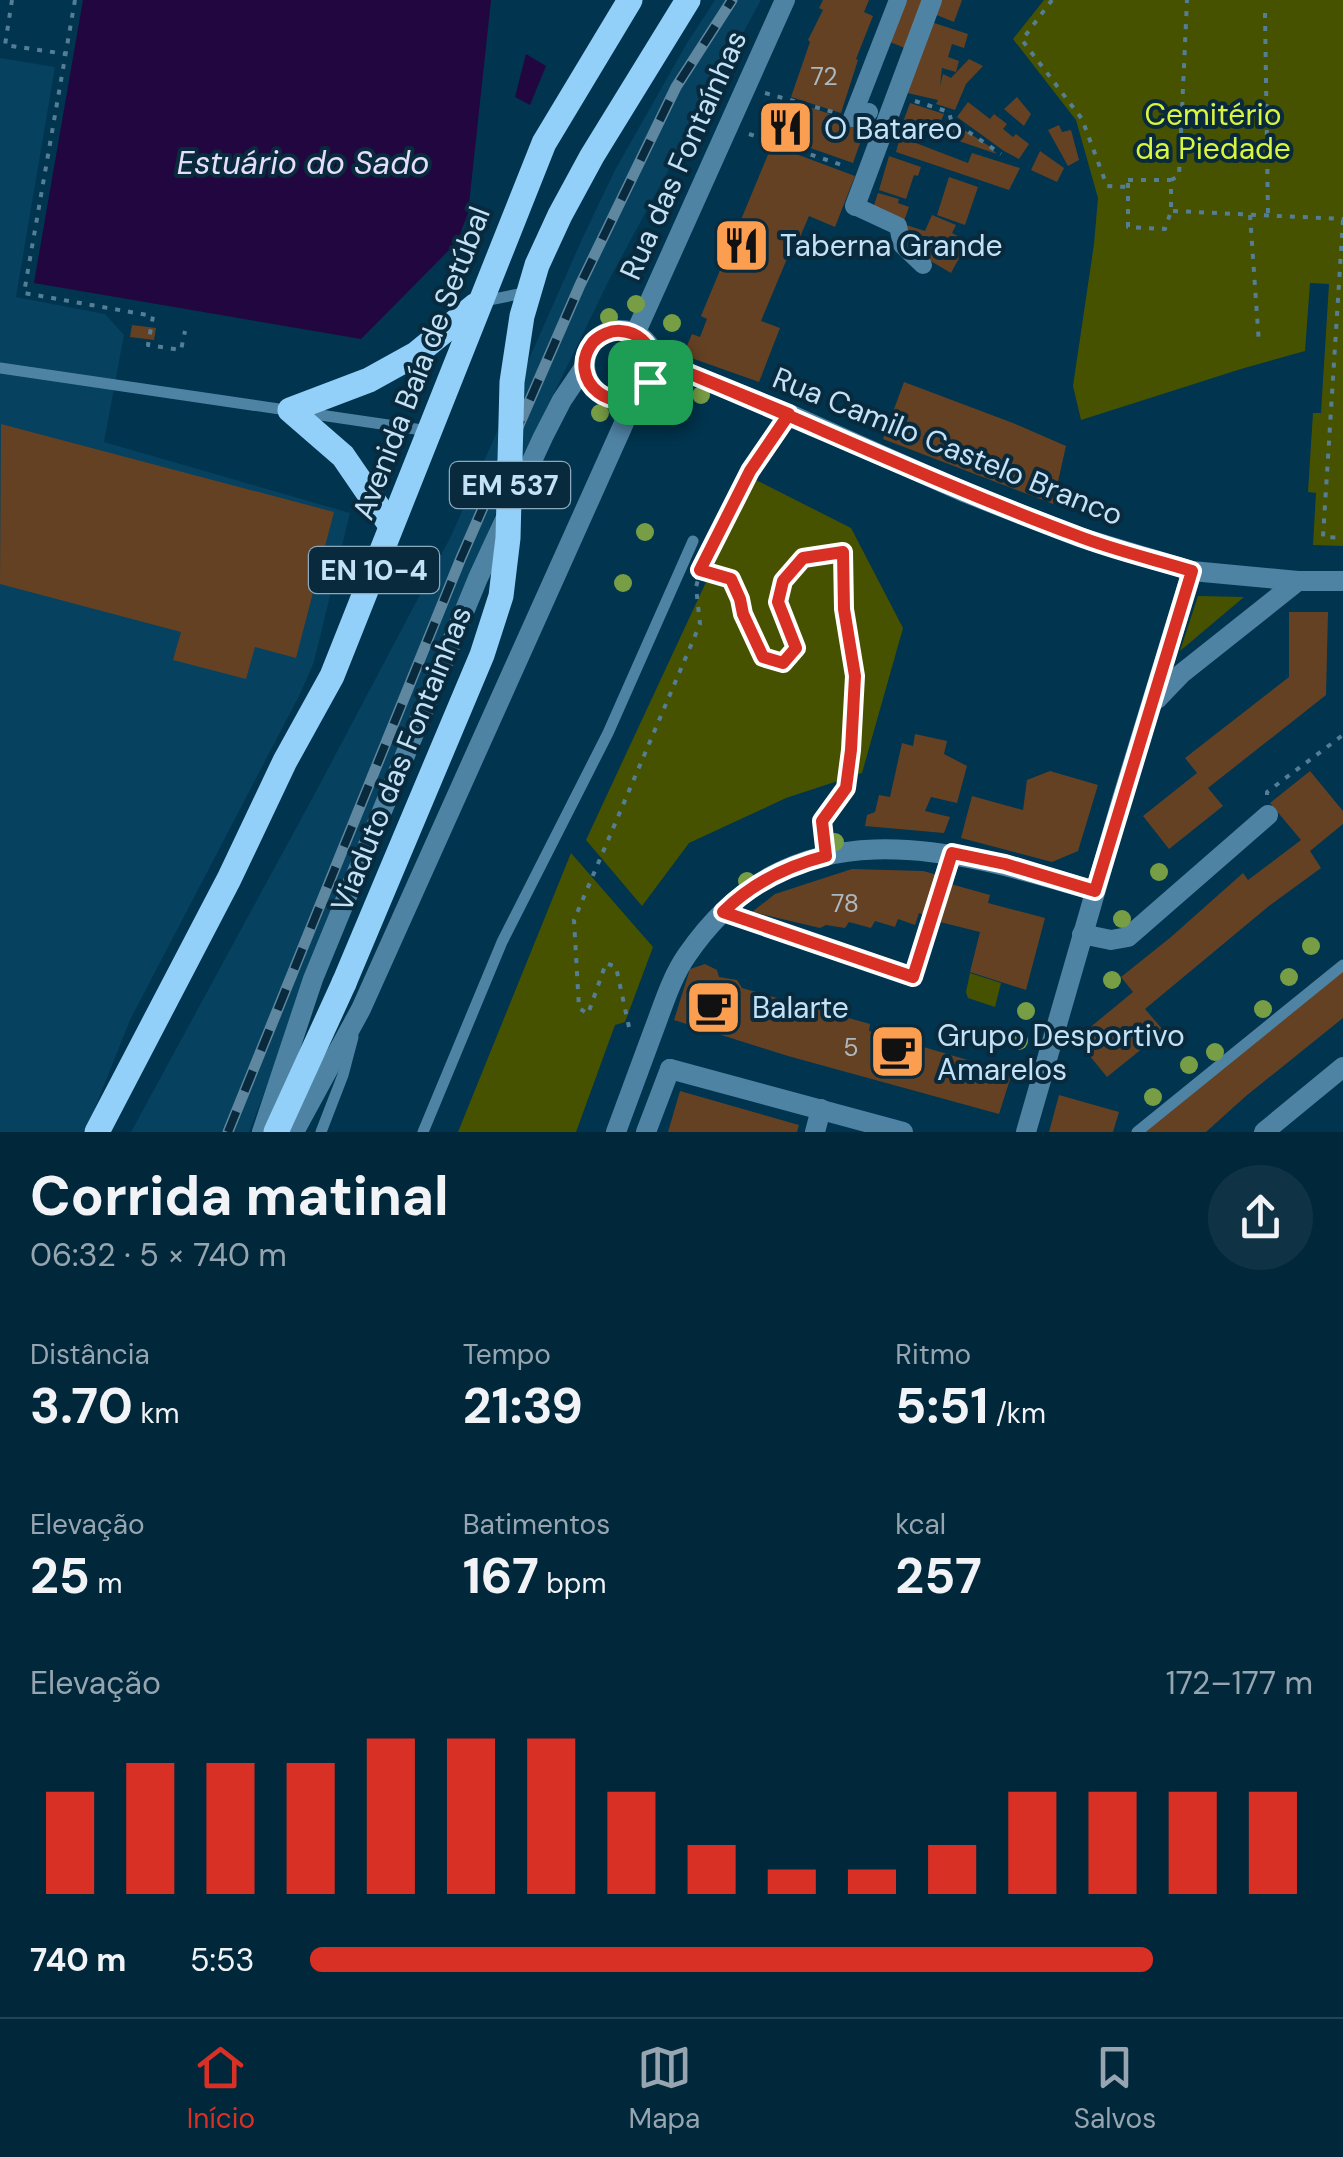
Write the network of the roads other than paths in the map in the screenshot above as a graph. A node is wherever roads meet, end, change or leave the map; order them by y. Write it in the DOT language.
graph roads {
  1 [pos="630,0"];
  2 [pos="686,0"];
  3 [pos="785,0"];
  4 [pos="898,0"];
  5 [pos="932,0"];
  6 [pos="860,115"];
  7 [pos="855,206"];
  8 [pos="922,266"];
  9 [pos="480,302"];
  10 [pos="635,334"];
  11 [pos="654,359"];
  12 [pos="584,366"];
  13 [pos="0,368"];
  14 [pos="632,398"];
  15 [pos="290,410"];
  16 [pos="429,431"];
  17 [pos="392,526"];
  18 [pos="692,541"];
  19 [pos="1192,571"];
  20 [pos="1298,581"];
  21 [pos="1343,581"];
  22 [pos="1152,704"];
  23 [pos="1268,815"];
  24 [pos="952,853"];
  25 [pos="1095,891"];
  26 [pos="723,912"];
  27 [pos="1082,934"];
  28 [pos="1343,965"];
  29 [pos="361,1009"];
  30 [pos="652,1034"];
  31 [pos="1343,1066"];
  32 [pos="670,1069"];
  33 [pos="822,1109"];
  34 [pos="97,1132"];
  35 [pos="262,1132"];
  36 [pos="276,1132"];
  37 [pos="294,1132"];
  38 [pos="321,1132"];
  39 [pos="423,1132"];
  40 [pos="616,1132"];
  41 [pos="646,1132"];
  42 [pos="815,1132"];
  43 [pos="904,1132"];
  44 [pos="1026,1132"];
  45 [pos="1137,1132"];
  46 [pos="1264,1132"];
  1 -- 9 [label="main road, Avenida Baía de Setúbal / EN 10-4"];
  2 -- 9 [label="lane"];
  2 -- 36 [label="main road, Viaduto das Fontainhas / EM 537, bridge"];
  3 -- 10 [label="street, Rua das Fontaínhas"];
  4 -- 6 [label="street"];
  5 -- 7 [label="street"];
  7 -- 8 [label="street"];
  9 -- 15 [label="main road"];
  9 -- 16 [label="main road, Avenida Baía de Setúbal / EN 10-4"];
  10 -- 11 [label="street"];
  10 -- 12 [label="street"];
  11 -- 14 [label="street"];
  11 -- 19 [label="street, Rua Camilo Castelo Branco"];
  12 -- 14 [label="street"];
  12 -- 35 [label="street"];
  13 -- 15 [label="lane"];
  14 -- 29 [label="street"];
  15 -- 16 [label="lane"];
  15 -- 17 [label="main road"];
  16 -- 17 [label="main road, Avenida Baía de Setúbal / EN 10-4"];
  17 -- 34 [label="main road, Avenida Baía de Setúbal / EN 10-4"];
  18 -- 39 [label="lane"];
  19 -- 20 [label="street, Rua Camilo Castelo Branco"];
  19 -- 22 [label="street"];
  20 -- 21 [label="street, Rua Camilo Castelo Branco"];
  20 -- 22 [label="street"];
  22 -- 25 [label="street"];
  23 -- 27 [label="street"];
  24 -- 25 [label="street"];
  24 -- 26 [label="street"];
  24 -- 26 [label="street"];
  25 -- 27 [label="street"];
  26 -- 30 [label="street"];
  27 -- 44 [label="street"];
  28 -- 45 [label="lane"];
  29 -- 37 [label="street"];
  29 -- 38 [label="lane"];
  30 -- 32 [label="street"];
  30 -- 40 [label="street"];
  31 -- 46 [label="street"];
  32 -- 33 [label="street"];
  32 -- 41 [label="street"];
  33 -- 42 [label="street"];
  33 -- 43 [label="street"];
}
